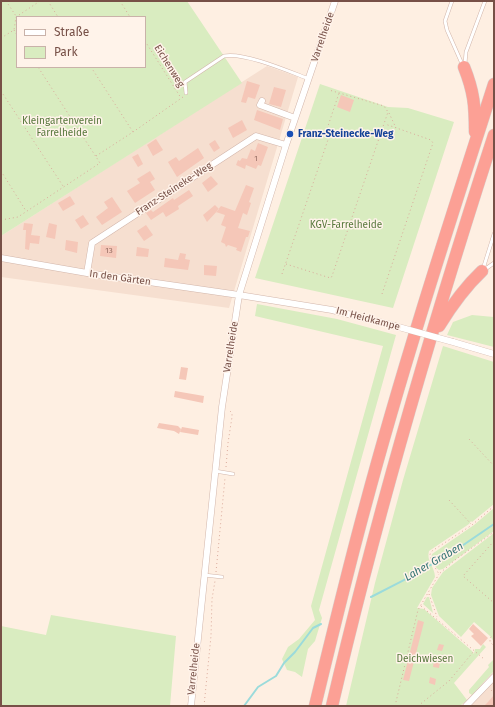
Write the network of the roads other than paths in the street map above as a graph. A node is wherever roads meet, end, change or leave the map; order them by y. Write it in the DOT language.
graph roads {
  1 [pos="335,1"];
  2 [pos="452,1"];
  3 [pos="485,1"];
  4 [pos="464,67"];
  5 [pos="309,79"];
  6 [pos="494,84"];
  7 [pos="186,93"];
  8 [pos="262,101"];
  9 [pos="295,118"];
  10 [pos="494,135"];
  11 [pos="476,141"];
  12 [pos="286,145"];
  13 [pos="494,234"];
  14 [pos="1,258"];
  15 [pos="494,263"];
  16 [pos="482,270"];
  17 [pos="87,273"];
  18 [pos="239,295"];
  19 [pos="429,343"];
  20 [pos="494,354"];
  21 [pos="215,471"];
  22 [pos="233,474"];
  23 [pos="204,575"];
  24 [pos="222,577"];
  25 [pos="494,677"];
  26 [pos="191,706"];
  27 [pos="315,706"];
  28 [pos="332,706"];
  29 [pos="466,706"];
  1 -- 5 [label="street, Varrelheide"];
  2 -- 4 [label="lane"];
  3 -- 4 [label="lane"];
  4 -- 11 [label="highway"];
  5 -- 7 [label="lane"];
  5 -- 9 [label="street, Varrelheide"];
  6 -- 11 [label="highway"];
  8 -- 9 [label="street"];
  9 -- 12 [label="street, Varrelheide"];
  10 -- 19 [label="highway"];
  11 -- 27 [label="highway"];
  12 -- 17 [label="street, Franz-Steineke-Weg"];
  12 -- 18 [label="street, Varrelheide"];
  13 -- 16 [label="lane"];
  14 -- 17 [label="street, In den Gärten"];
  15 -- 16 [label="lane"];
  16 -- 19 [label="highway"];
  17 -- 18 [label="street, In den Gärten"];
  18 -- 20 [label="street, Im Heidkampe, bridge"];
  18 -- 21 [label="street, Varrelheide"];
  19 -- 28 [label="highway"];
  21 -- 22 [label="lane"];
  21 -- 23 [label="street, Varrelheide"];
  23 -- 24 [label="lane"];
  23 -- 26 [label="street, Varrelheide"];
  25 -- 29 [label="street"];
}
